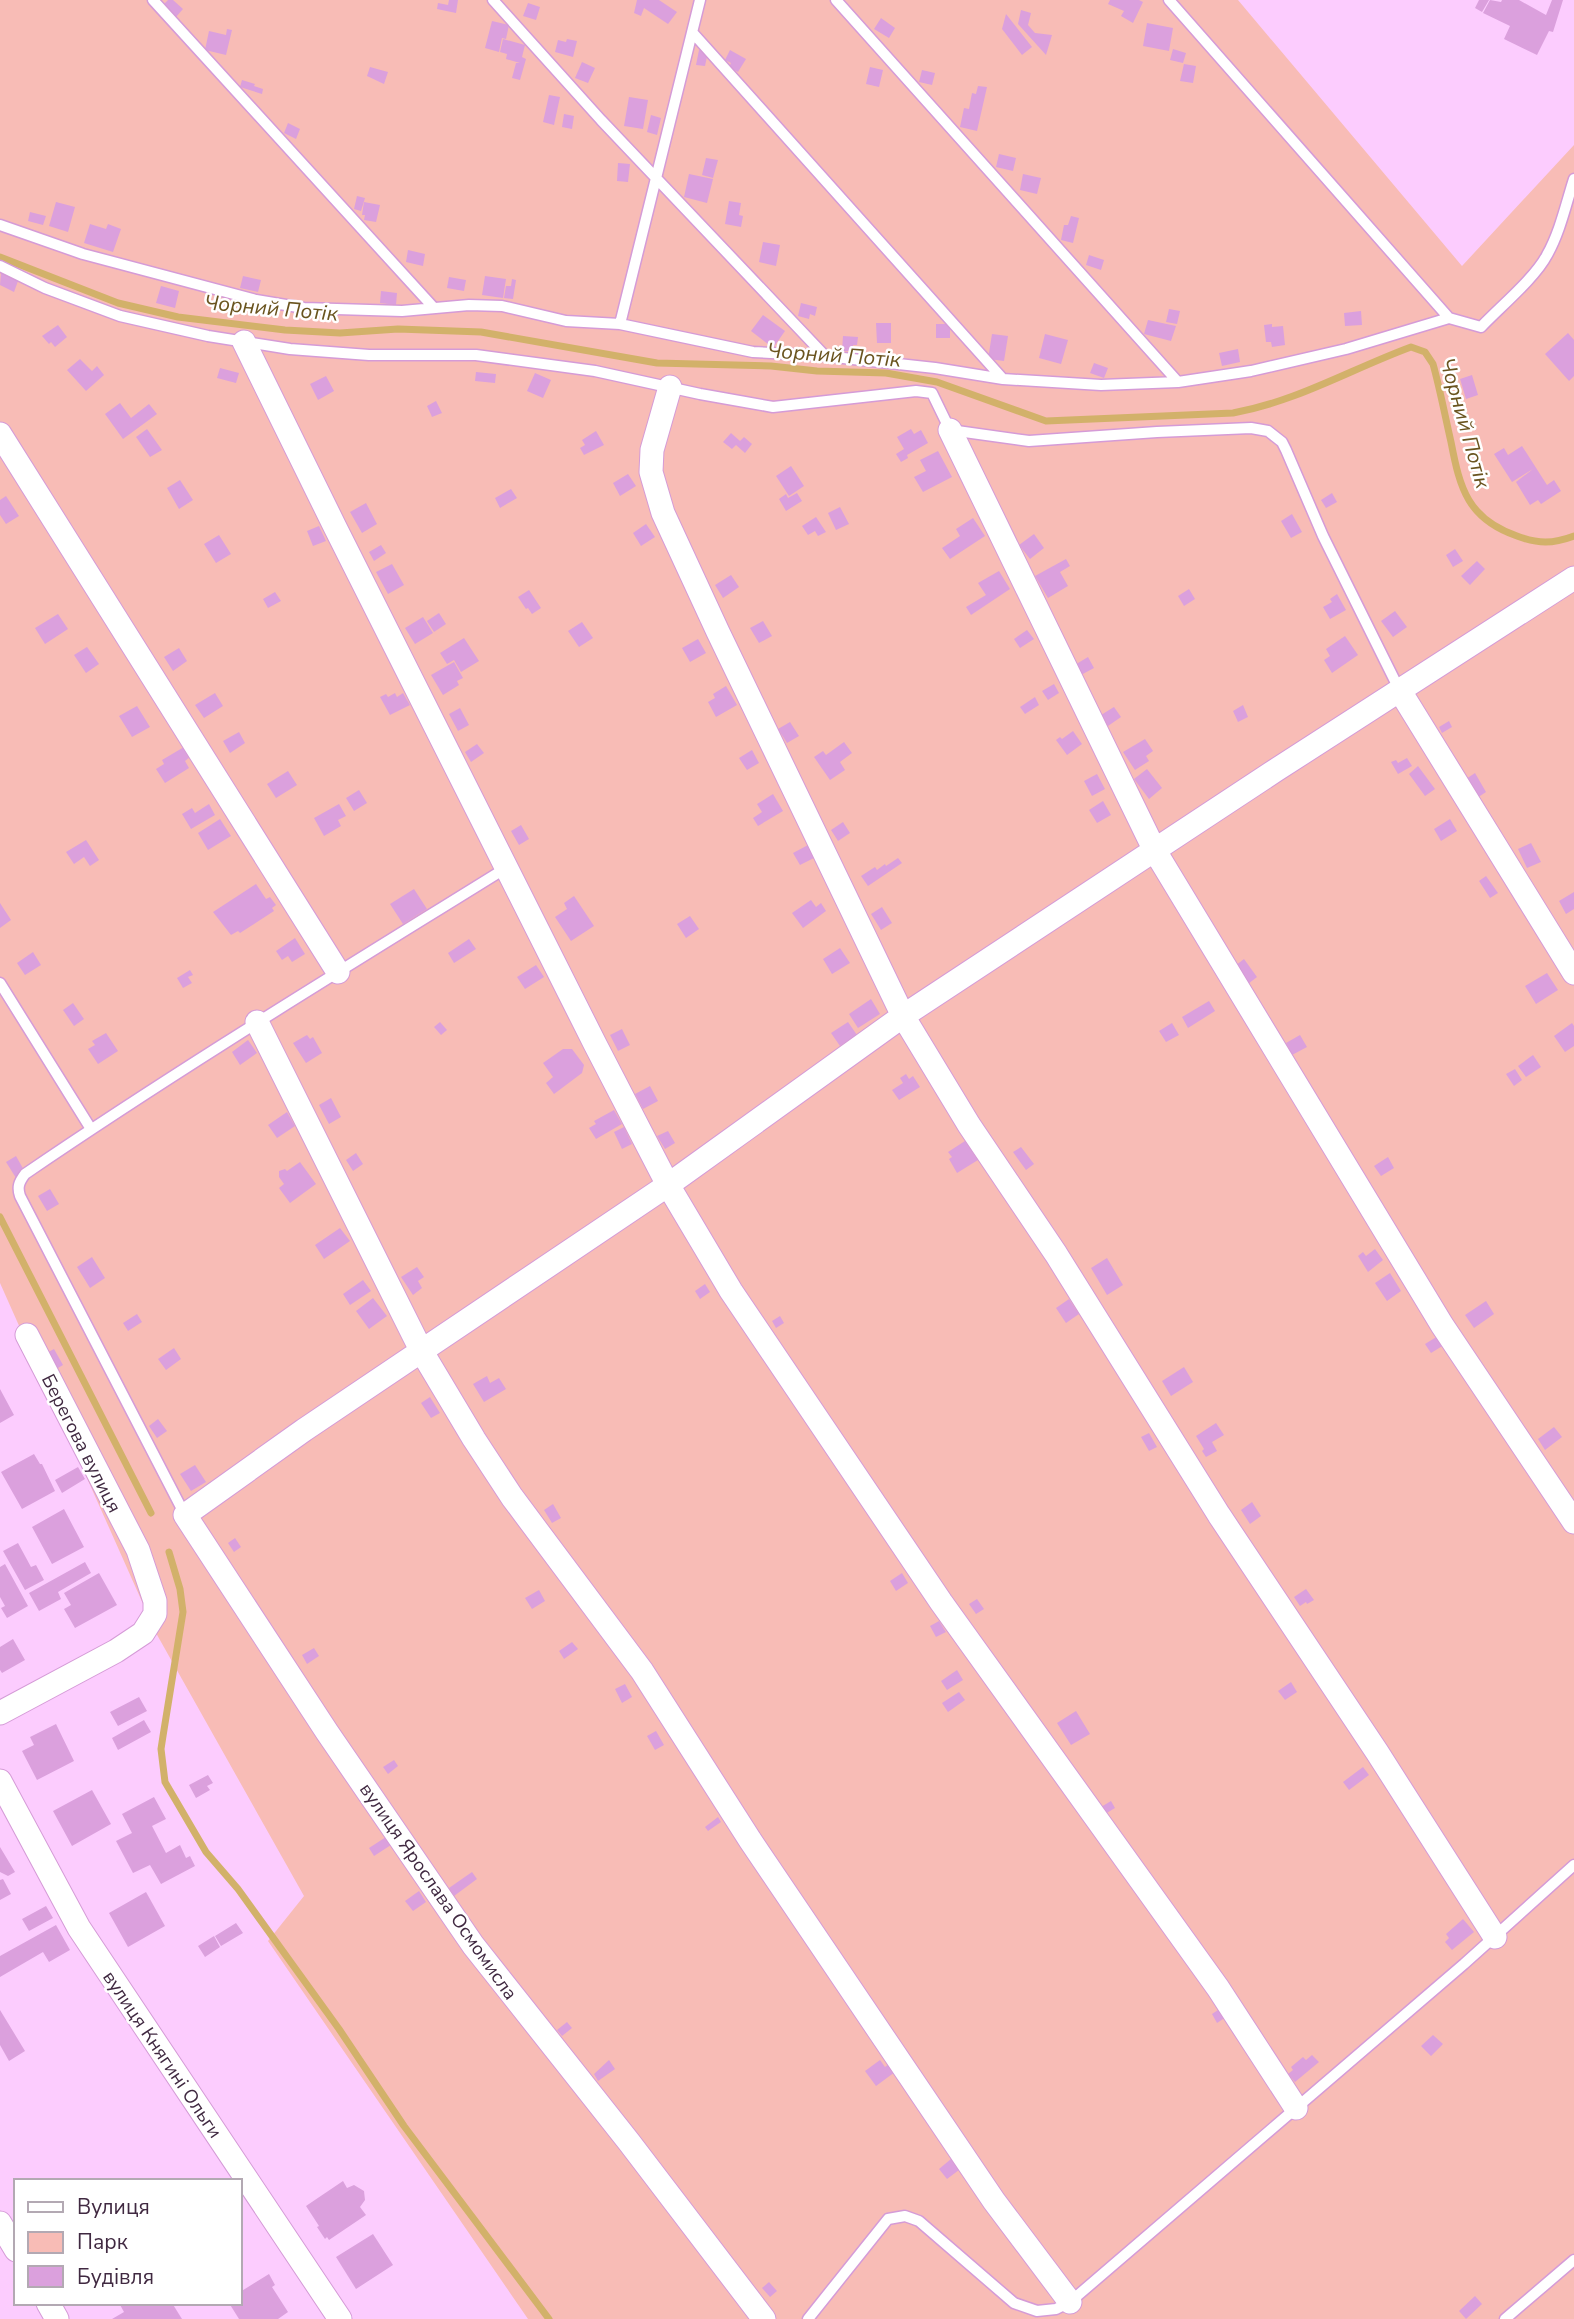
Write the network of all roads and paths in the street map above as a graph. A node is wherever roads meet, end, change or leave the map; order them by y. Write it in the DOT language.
graph roads {
  1 [pos="153,0"];
  2 [pos="493,0"];
  3 [pos="700,0"];
  4 [pos="836,0"];
  5 [pos="1169,0"];
  6 [pos="692,32"];
  7 [pos="656,178"];
  8 [pos="1574,179"];
  9 [pos="0,225"];
  10 [pos="0,266"];
  11 [pos="434,307"];
  12 [pos="1449,318"];
  13 [pos="620,324"];
  14 [pos="244,342"];
  15 [pos="825,356"];
  16 [pos="1003,379"];
  17 [pos="1178,383"];
  18 [pos="670,387"];
  19 [pos="950,430"];
  20 [pos="0,434"];
  21 [pos="1574,578"];
  22 [pos="1400,691"];
  23 [pos="1155,851"];
  24 [pos="506,868"];
  25 [pos="338,972"];
  26 [pos="1574,973"];
  27 [pos="0,983"];
  28 [pos="903,1016"];
  29 [pos="257,1022"];
  30 [pos="91,1129"];
  31 [pos="668,1185"];
  32 [pos="27,1335"];
  33 [pos="422,1352"];
  34 [pos="185,1516"];
  35 [pos="1574,1522"];
  36 [pos="0,1713"];
  37 [pos="0,1781"];
  38 [pos="1574,1865"];
  39 [pos="1495,1937"];
  40 [pos="1296,2108"];
  41 [pos="0,2223"];
  42 [pos="14,2247"];
  43 [pos="1574,2260"];
  44 [pos="1070,2302"];
  45 [pos="1037,2315"];
  46 [pos="340,2319"];
  47 [pos="764,2319"];
  48 [pos="808,2319"];
  49 [pos="1505,2319"];
  1 -- 11 [label="lane"];
  2 -- 7 [label="lane"];
  3 -- 6 [label="lane"];
  4 -- 17 [label="lane"];
  5 -- 12 [label="lane"];
  6 -- 7 [label="lane"];
  6 -- 16 [label="lane"];
  7 -- 13 [label="lane"];
  7 -- 15 [label="lane"];
  8 -- 12 [label="lane"];
  9 -- 11 [label="lane"];
  10 -- 14 [label="lane"];
  11 -- 13 [label="lane"];
  12 -- 17 [label="lane"];
  13 -- 15 [label="lane"];
  14 -- 18 [label="lane"];
  14 -- 24 [label="street"];
  15 -- 16 [label="lane"];
  16 -- 17 [label="lane"];
  18 -- 19 [label="lane"];
  18 -- 28 [label="street"];
  19 -- 22 [label="lane"];
  19 -- 23 [label="street"];
  20 -- 25 [label="street"];
  21 -- 22 [label="street"];
  22 -- 23 [label="street"];
  22 -- 26 [label="street"];
  23 -- 28 [label="street"];
  23 -- 35 [label="street"];
  24 -- 25 [label="lane"];
  24 -- 31 [label="street"];
  25 -- 29 [label="lane"];
  27 -- 30 [label="lane"];
  28 -- 31 [label="street"];
  28 -- 39 [label="street"];
  29 -- 30 [label="lane"];
  29 -- 33 [label="street"];
  30 -- 34 [label="lane"];
  31 -- 33 [label="street"];
  31 -- 40 [label="street"];
  32 -- 36 [label="street, Берегова вулиця"];
  33 -- 34 [label="street"];
  33 -- 44 [label="street"];
  34 -- 47 [label="street, вулиця Ярослава Осмомисла"];
  37 -- 46 [label="street, вулиця Княгині Ольги"];
  38 -- 39 [label="lane"];
  39 -- 40 [label="lane"];
  40 -- 44 [label="lane"];
  41 -- 42 [label="street"];
  43 -- 49 [label="lane"];
  44 -- 45 [label="lane"];
  45 -- 48 [label="lane"];
}
